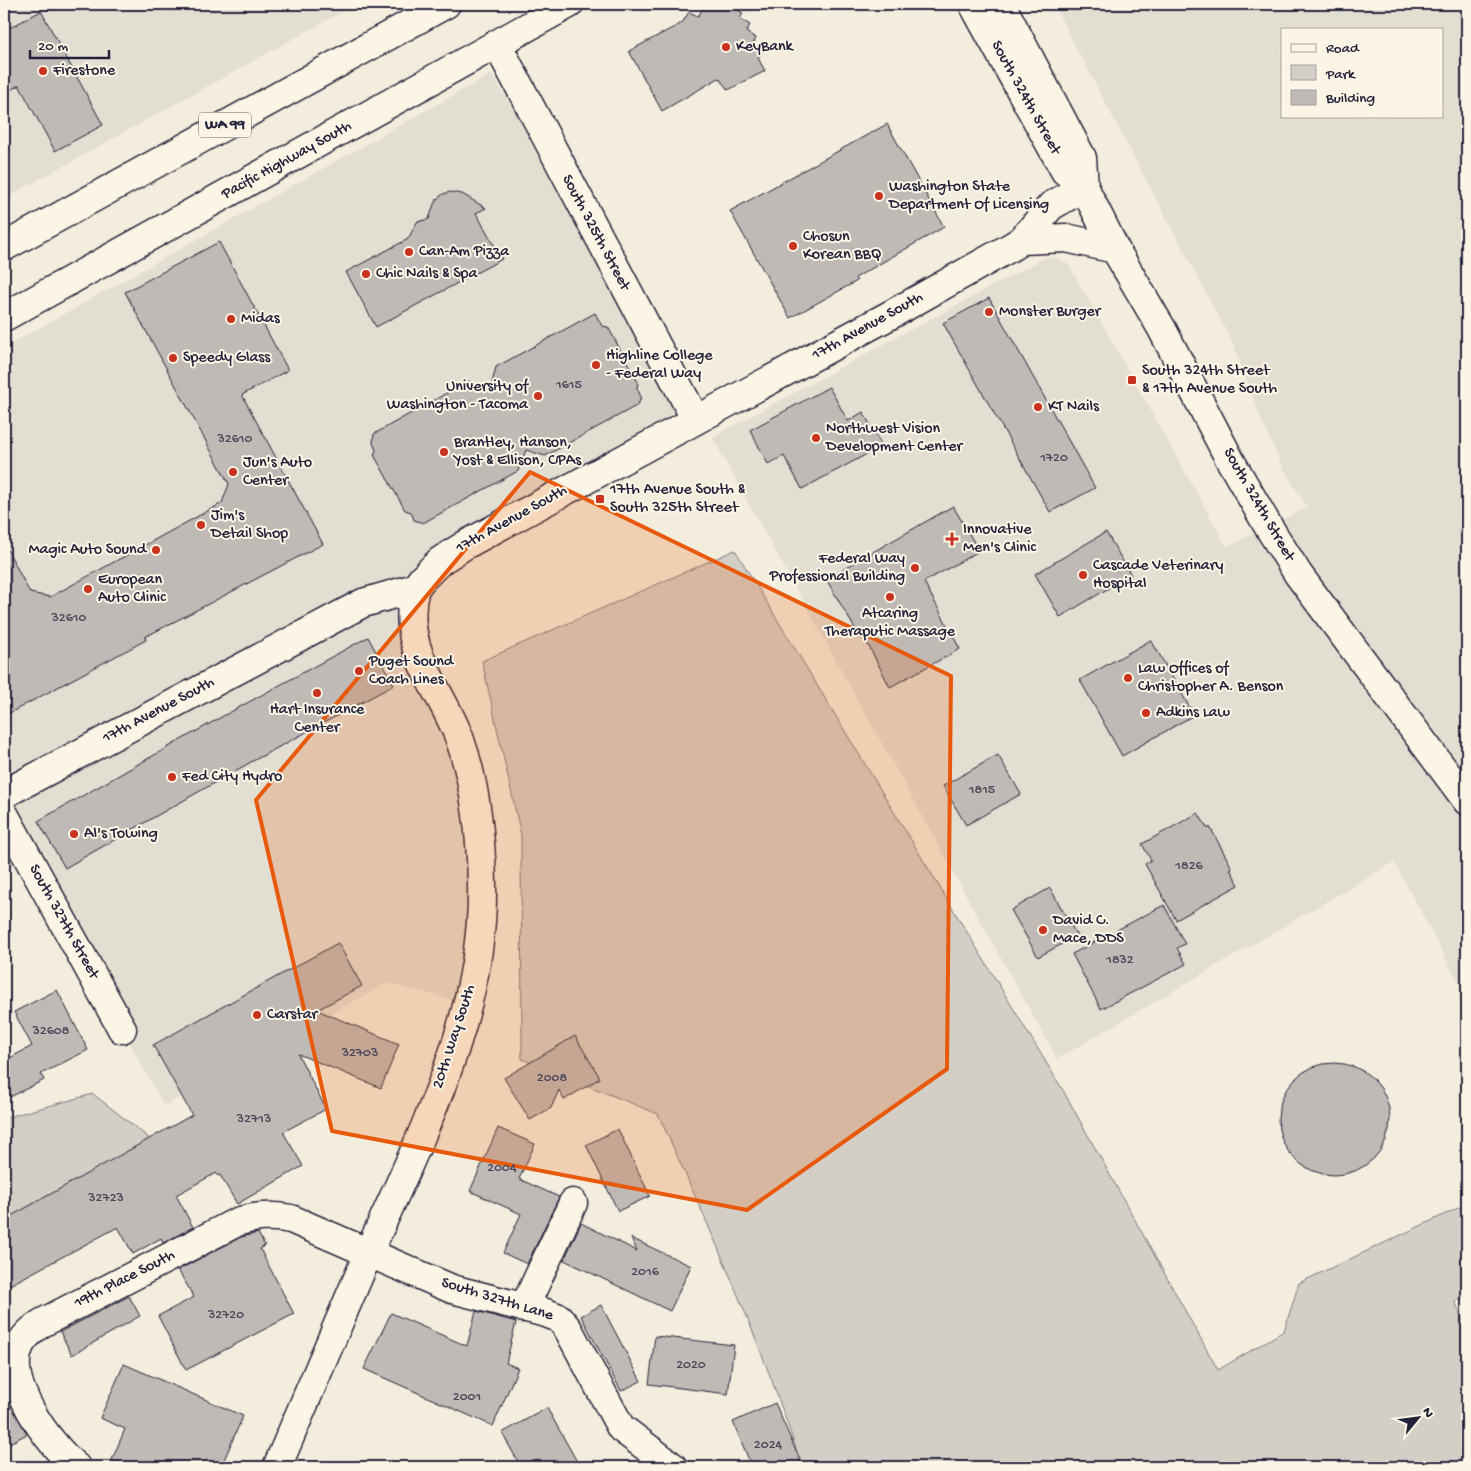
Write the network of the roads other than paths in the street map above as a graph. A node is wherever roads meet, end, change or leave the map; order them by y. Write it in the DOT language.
graph roads {
  1 [pos="446,4"];
  2 [pos="569,4"];
  3 [pos="973,4"];
  4 [pos="1001,4"];
  5 [pos="497,44"];
  6 [pos="1084,187"];
  7 [pos="1022,240"];
  8 [pos="4,247"];
  9 [pos="1115,249"];
  10 [pos="4,317"];
  11 [pos="696,420"];
  12 [pos="415,588"];
  13 [pos="4,794"];
  14 [pos="1467,801"];
  15 [pos="4,814"];
  16 [pos="122,1029"];
  17 [pos="573,1202"];
  18 [pos="369,1253"];
  19 [pos="524,1308"];
  20 [pos="76,1467"];
  21 [pos="277,1467"];
  22 [pos="673,1467"];
  1 -- 8 [label="street, WA 99"];
  2 -- 5 [label="street, Pacific Highway South"];
  3 -- 6 [label="street, South 324th Street"];
  4 -- 6 [label="street, South 324th Street"];
  5 -- 10 [label="street, Pacific Highway South"];
  5 -- 11 [label="street, South 325th Street"];
  6 -- 7 [label="street, 17th Avenue South"];
  6 -- 9 [label="street, South 324th Street"];
  7 -- 9 [label="street, 17th Avenue South"];
  7 -- 11 [label="street, 17th Avenue South"];
  9 -- 14 [label="street, South 324th Street"];
  11 -- 12 [label="street, 17th Avenue South"];
  12 -- 13 [label="street, 17th Avenue South"];
  12 -- 18 [label="street, 20th Way South"];
  15 -- 16 [label="street, South 327th Street"];
  17 -- 19 [label="street"];
  18 -- 19 [label="street, South 327th Lane"];
  18 -- 20 [label="street, 19th Place South"];
  18 -- 21 [label="street, 20th Way South"];
  19 -- 22 [label="street, South 327th Lane"];
}
